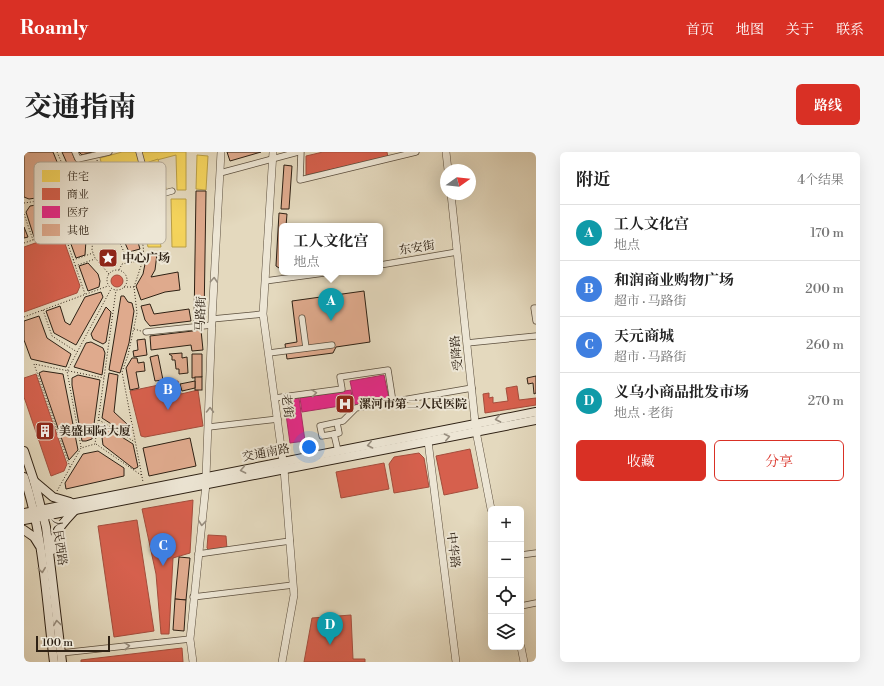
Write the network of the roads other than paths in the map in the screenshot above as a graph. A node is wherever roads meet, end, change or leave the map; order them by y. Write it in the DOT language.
graph roads {
  1 [pos="75,152"];
  2 [pos="109,152"];
  3 [pos="139,152"];
  4 [pos="220,152"];
  5 [pos="298,152"];
  6 [pos="301,152"];
  7 [pos="416,152"];
  8 [pos="446,152"];
  9 [pos="273,155"];
  10 [pos="392,155"];
  11 [pos="142,162"];
  12 [pos="447,164"];
  13 [pos="220,173"];
  14 [pos="172,191"];
  15 [pos="166,193"];
  16 [pos="451,200"];
  17 [pos="457,252"];
  18 [pos="383,264"];
  19 [pos="310,275"];
  20 [pos="265,281"];
  21 [pos="536,308"];
  22 [pos="263,314"];
  23 [pos="302,318"];
  24 [pos="536,321"];
  25 [pos="212,322"];
  26 [pos="146,332"];
  27 [pos="536,336"];
  28 [pos="467,343"];
  29 [pos="332,345"];
  30 [pos="306,348"];
  31 [pos="269,353"];
  32 [pos="472,388"];
  33 [pos="275,398"];
  34 [pos="393,402"];
  35 [pos="536,412"];
  36 [pos="278,419"];
  37 [pos="536,420"];
  38 [pos="337,423"];
  39 [pos="475,427"];
  40 [pos="209,428"];
  41 [pos="334,434"];
  42 [pos="428,440"];
  43 [pos="24,451"];
  44 [pos="338,451"];
  45 [pos="284,465"];
  46 [pos="28,480"];
  47 [pos="206,481"];
  48 [pos="24,500"];
  49 [pos="76,506"];
  50 [pos="491,506"];
  51 [pos="24,513"];
  52 [pos="39,513"];
  53 [pos="24,520"];
  54 [pos="24,530"];
  55 [pos="290,541"];
  56 [pos="40,546"];
  57 [pos="536,552"];
  58 [pos="198,554"];
  59 [pos="524,554"];
  60 [pos="50,564"];
  61 [pos="293,585"];
  62 [pos="194,597"];
  63 [pos="536,603"];
  64 [pos="524,605"];
  65 [pos="190,639"];
  66 [pos="522,650"];
  67 [pos="61,653"];
  68 [pos="54,662"];
  69 [pos="62,662"];
  70 [pos="193,662"];
  71 [pos="282,662"];
  72 [pos="456,662"];
  73 [pos="524,662"];
  1 -- 2 [label="street"];
  3 -- 11 [label="street"];
  4 -- 13 [label="street, 马路街"];
  5 -- 9 [label="street"];
  6 -- 10 [label="street"];
  7 -- 10 [label="street"];
  8 -- 12 [label="street"];
  9 -- 13 [label="street"];
  9 -- 20 [label="street, 老街"];
  25 -- 13 [label="street, 马路街, one-way"];
  14 -- 15 [label="street"];
  16 -- 17 [label="street, 受降路"];
  17 -- 18 [label="street, 东安街"];
  17 -- 28 [label="street, 受降路"];
  19 -- 20 [label="street"];
  20 -- 22 [label="street, 老街"];
  21 -- 24 [label="street"];
  22 -- 25 [label="street"];
  22 -- 31 [label="street, 老街"];
  23 -- 30 [label="street"];
  25 -- 26 [label="street"];
  40 -- 25 [label="street, 马路街, one-way"];
  27 -- 28 [label="street"];
  28 -- 32 [label="street, 受降路"];
  29 -- 30 [label="street"];
  30 -- 31 [label="street"];
  31 -- 33 [label="street, 老街"];
  32 -- 34 [label="street"];
  32 -- 39 [label="street, 受降路"];
  33 -- 34 [label="street, one-way"];
  33 -- 36 [label="street, 老街"];
  34 -- 38 [label="street"];
  35 -- 39 [label="main road, 交通南路, one-way"];
  36 -- 40 [label="street"];
  36 -- 45 [label="street, 老街"];
  37 -- 39 [label="main road, 交通南路"];
  38 -- 41 [label="street"];
  38 -- 41 [label="street"];
  42 -- 39 [label="main road, 交通南路, one-way"];
  39 -- 44 [label="main road, 交通南路, one-way"];
  39 -- 50 [label="street, 受降路"];
  40 -- 47 [label="street, 马路街"];
  41 -- 44 [label="street"];
  42 -- 45 [label="main road, 交通南路"];
  42 -- 72 [label="street, 中华路"];
  43 -- 46 [label="main road, 人民西路"];
  44 -- 45 [label="main road, 交通南路"];
  45 -- 47 [label="main road, 交通南路"];
  45 -- 55 [label="street, 老街"];
  46 -- 48 [label="main road"];
  46 -- 49 [label="main road"];
  46 -- 52 [label="main road, 人民西路"];
  47 -- 49 [label="main road, 交通南路"];
  47 -- 58 [label="street, 马路街, one-way"];
  49 -- 52 [label="main road, 交通南路"];
  49 -- 60 [label="main road"];
  51 -- 52 [label="main road, 交通南路"];
  52 -- 53 [label="main road, 交通南路"];
  52 -- 56 [label="main road, 人民西路"];
  52 -- 60 [label="main road, 人民西路"];
  54 -- 56 [label="main road"];
  55 -- 58 [label="street"];
  55 -- 61 [label="street, 老街"];
  56 -- 68 [label="main road, 人民西路, one-way"];
  57 -- 59 [label="street"];
  58 -- 62 [label="street, 马路街"];
  67 -- 60 [label="main road, 人民西路, one-way"];
  61 -- 62 [label="street"];
  61 -- 71 [label="street, 老街"];
  62 -- 65 [label="street, 马路街"];
  63 -- 64 [label="street"];
  67 -- 65 [label="street, one-way"];
  65 -- 70 [label="street, 马路街"];
  66 -- 73 [label="street"];
  67 -- 69 [label="main road, 人民西路"];
}
